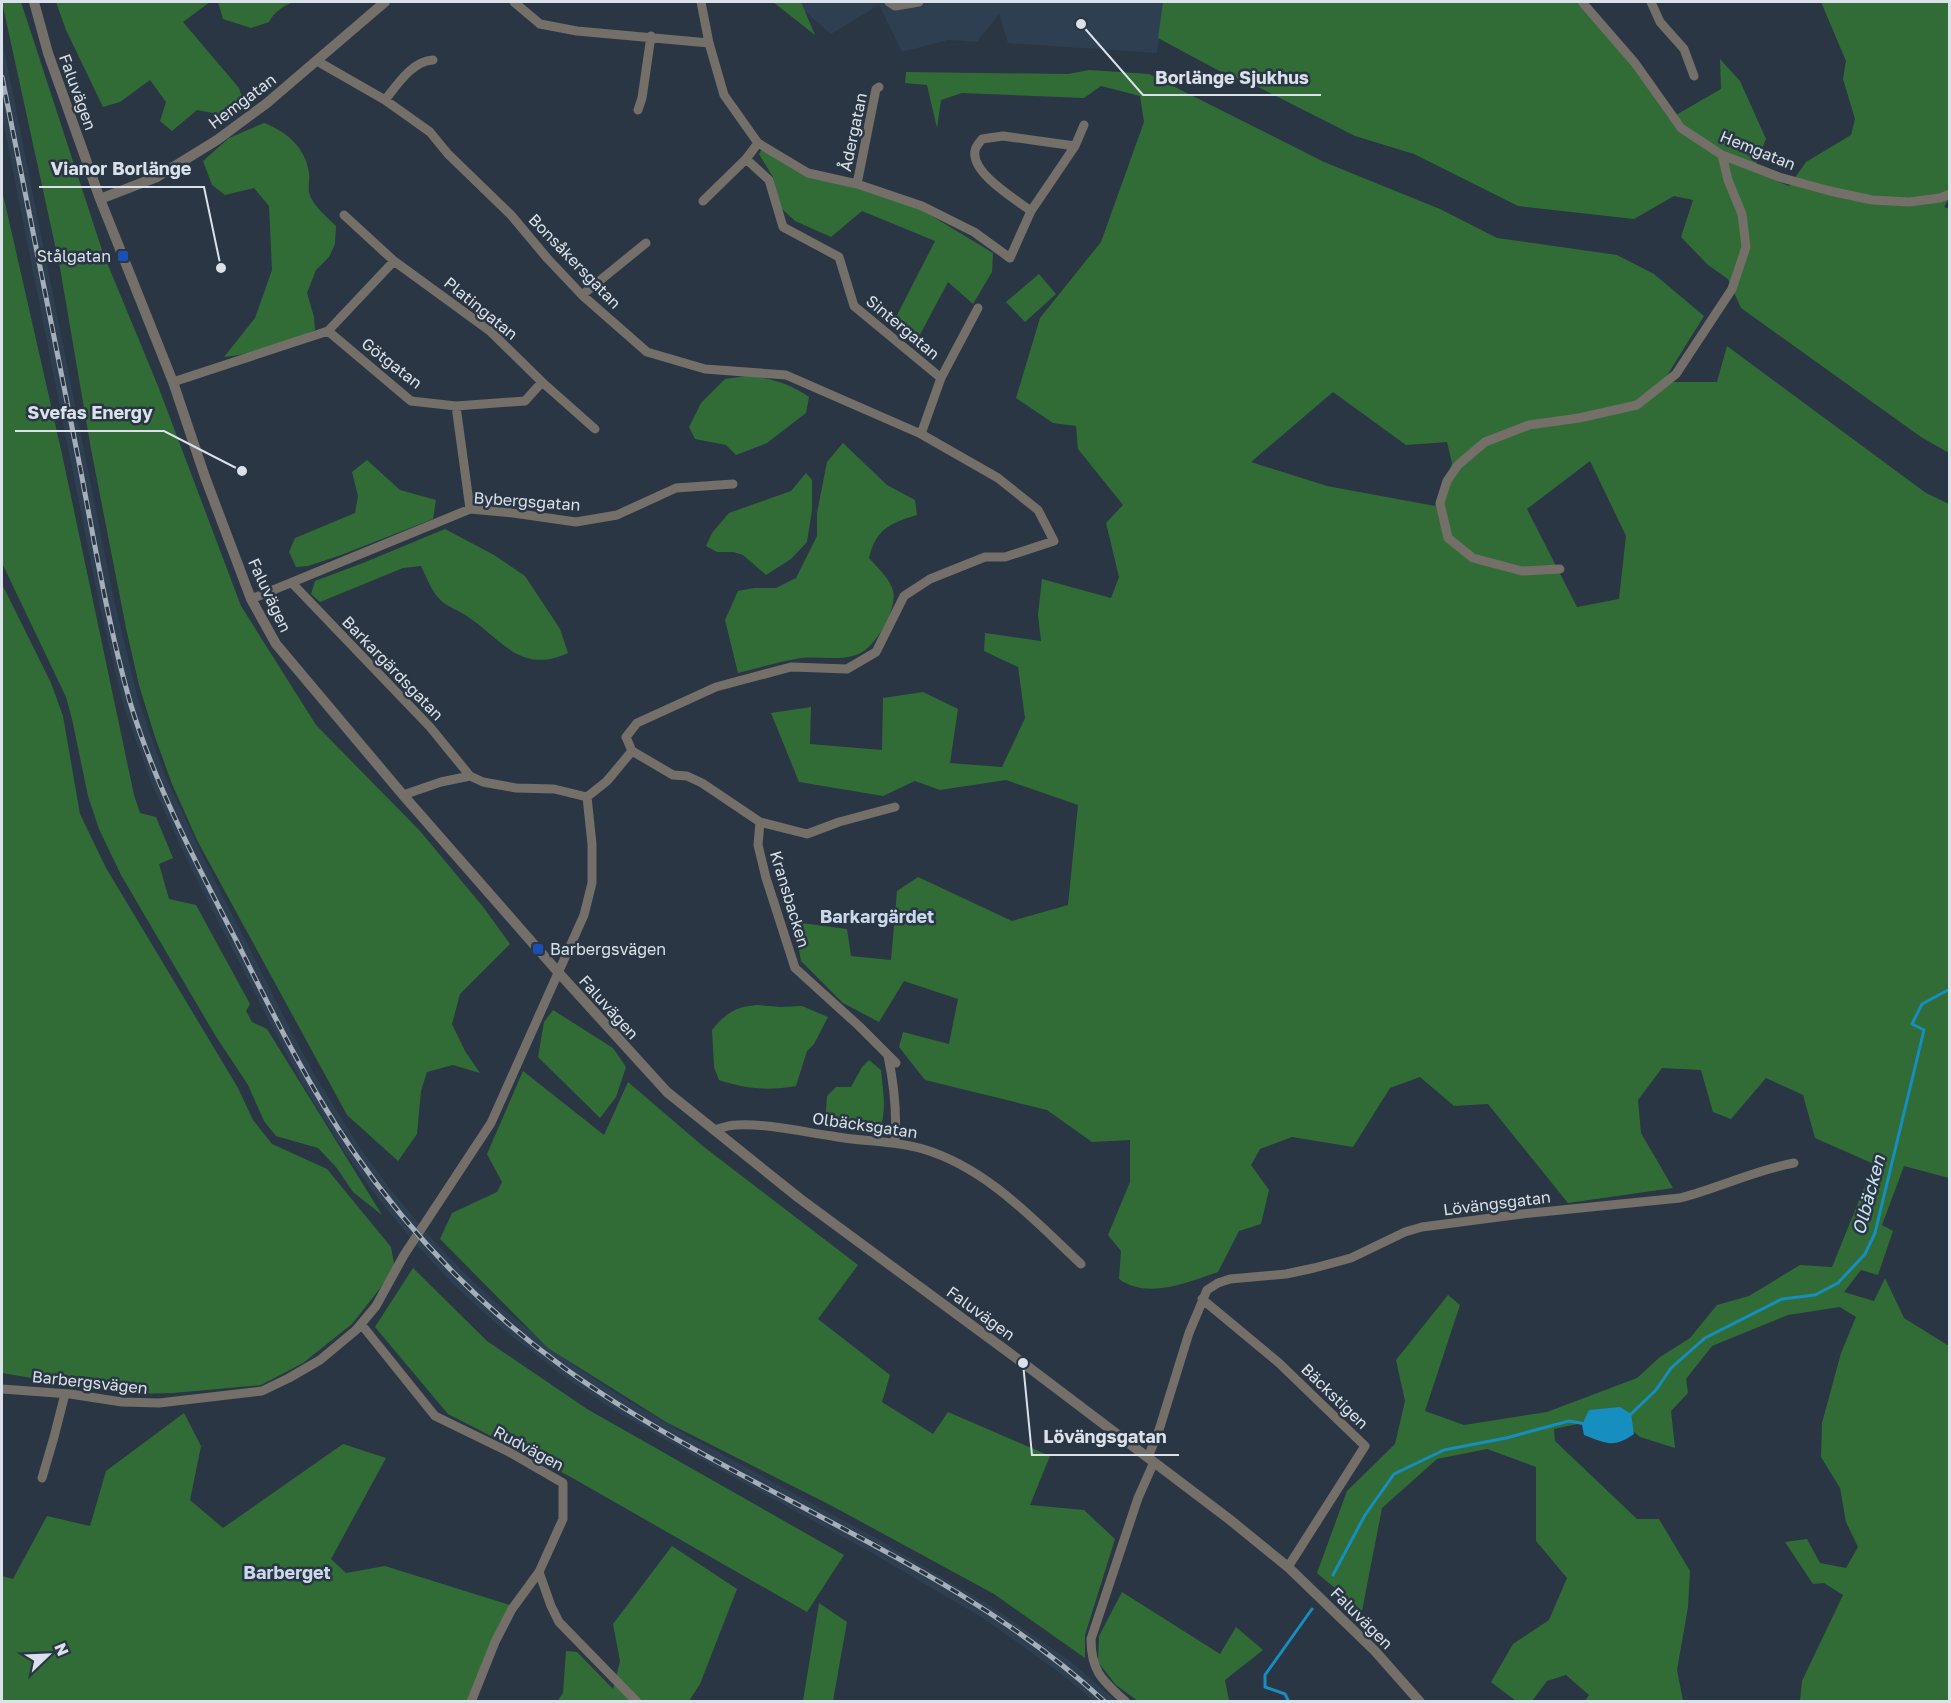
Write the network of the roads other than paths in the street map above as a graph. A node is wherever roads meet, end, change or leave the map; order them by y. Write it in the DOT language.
graph roads {
  1 [pos="34,2"];
  2 [pos="385,2"];
  3 [pos="514,2"];
  4 [pos="701,2"];
  5 [pos="889,2"];
  6 [pos="919,2"];
  7 [pos="1582,2"];
  8 [pos="1651,2"];
  9 [pos="651,36"];
  10 [pos="709,43"];
  11 [pos="433,60"];
  12 [pos="317,61"];
  13 [pos="1694,76"];
  14 [pos="879,87"];
  15 [pos="386,100"];
  16 [pos="638,110"];
  17 [pos="1084,126"];
  18 [pos="758,143"];
  19 [pos="1075,146"];
  20 [pos="1722,154"];
  21 [pos="746,159"];
  22 [pos="857,184"];
  23 [pos="1950,194"];
  24 [pos="100,199"];
  25 [pos="703,201"];
  26 [pos="1031,211"];
  27 [pos="344,215"];
  28 [pos="646,243"];
  29 [pos="394,261"];
  30 [pos="582,295"];
  31 [pos="978,308"];
  32 [pos="328,331"];
  33 [pos="941,378"];
  34 [pos="173,382"];
  35 [pos="542,382"];
  36 [pos="456,405"];
  37 [pos="596,429"];
  38 [pos="921,434"];
  39 [pos="733,484"];
  40 [pos="470,509"];
  41 [pos="1560,569"];
  42 [pos="292,583"];
  43 [pos="251,599"];
  44 [pos="632,751"];
  45 [pos="470,776"];
  46 [pos="403,795"];
  47 [pos="587,797"];
  48 [pos="895,807"];
  49 [pos="760,822"];
  50 [pos="558,972"];
  51 [pos="714,1130"];
  52 [pos="895,1142"];
  53 [pos="1794,1163"];
  54 [pos="1081,1264"];
  55 [pos="1202,1299"];
  56 [pos="361,1324"];
  57 [pos="2,1389"];
  58 [pos="65,1394"];
  59 [pos="1151,1460"];
  60 [pos="42,1478"];
  61 [pos="1288,1567"];
  62 [pos="539,1572"];
  63 [pos="471,1701"];
  64 [pos="637,1701"];
  65 [pos="1126,1701"];
  66 [pos="1420,1701"];
  1 -- 24 [label="street, Faluvägen"];
  2 -- 12 [label="street, Hemgatan"];
  3 -- 9 [label="street"];
  4 -- 10 [label="street"];
  5 -- 6 [label="street"];
  7 -- 20 [label="street, Hemgatan"];
  8 -- 13 [label="street"];
  9 -- 10 [label="street"];
  9 -- 16 [label="street"];
  10 -- 18 [label="street"];
  11 -- 15 [label="street"];
  12 -- 15 [label="street, Bonsåkersgatan"];
  12 -- 24 [label="street, Hemgatan"];
  14 -- 22 [label="street, Ådergatan"];
  15 -- 30 [label="street, Bonsåkersgatan"];
  17 -- 19 [label="street"];
  18 -- 21 [label="street"];
  18 -- 22 [label="street"];
  19 -- 26 [label="street"];
  19 -- 26 [label="street"];
  20 -- 23 [label="street, Hemgatan"];
  20 -- 41 [label="street"];
  21 -- 25 [label="street"];
  21 -- 33 [label="street, Sintergatan"];
  22 -- 26 [label="street"];
  24 -- 34 [label="street, Faluvägen"];
  27 -- 29 [label="street, Platingatan"];
  28 -- 30 [label="street"];
  29 -- 32 [label="street"];
  29 -- 35 [label="street, Platingatan"];
  30 -- 38 [label="street, Bonsåkersgatan"];
  31 -- 33 [label="street"];
  32 -- 34 [label="street"];
  32 -- 36 [label="street, Götgatan"];
  33 -- 38 [label="street, Sintergatan"];
  34 -- 43 [label="street, Faluvägen"];
  35 -- 36 [label="street, Götgatan"];
  35 -- 37 [label="street, Platingatan"];
  36 -- 40 [label="street"];
  38 -- 44 [label="street, Bonsåkersgatan"];
  39 -- 40 [label="street, Bybergsgatan"];
  40 -- 42 [label="street, Bybergsgatan"];
  42 -- 43 [label="street"];
  42 -- 45 [label="street, Barkargärdsgatan"];
  43 -- 46 [label="street, Faluvägen"];
  44 -- 47 [label="street"];
  44 -- 49 [label="street"];
  45 -- 46 [label="street"];
  45 -- 47 [label="street"];
  46 -- 50 [label="street, Faluvägen"];
  47 -- 50 [label="street, Barbergsvägen"];
  48 -- 49 [label="street"];
  49 -- 52 [label="street, Kransbacken"];
  50 -- 51 [label="street, Faluvägen"];
  50 -- 56 [label="street, Barbergsvägen"];
  51 -- 52 [label="street, Olbäcksgatan"];
  51 -- 59 [label="street, Faluvägen"];
  52 -- 54 [label="street, Olbäcksgatan"];
  53 -- 55 [label="street, Lövängsgatan"];
  55 -- 59 [label="street"];
  55 -- 61 [label="street, Bäckstigen"];
  56 -- 58 [label="street, Barbergsvägen"];
  56 -- 62 [label="street, Rudvägen"];
  57 -- 58 [label="street, Barbergsvägen"];
  58 -- 60 [label="street"];
  59 -- 61 [label="street, Faluvägen"];
  59 -- 65 [label="street"];
  61 -- 66 [label="street, Faluvägen"];
  62 -- 63 [label="street, Rudvägen"];
  62 -- 64 [label="street"];
}
